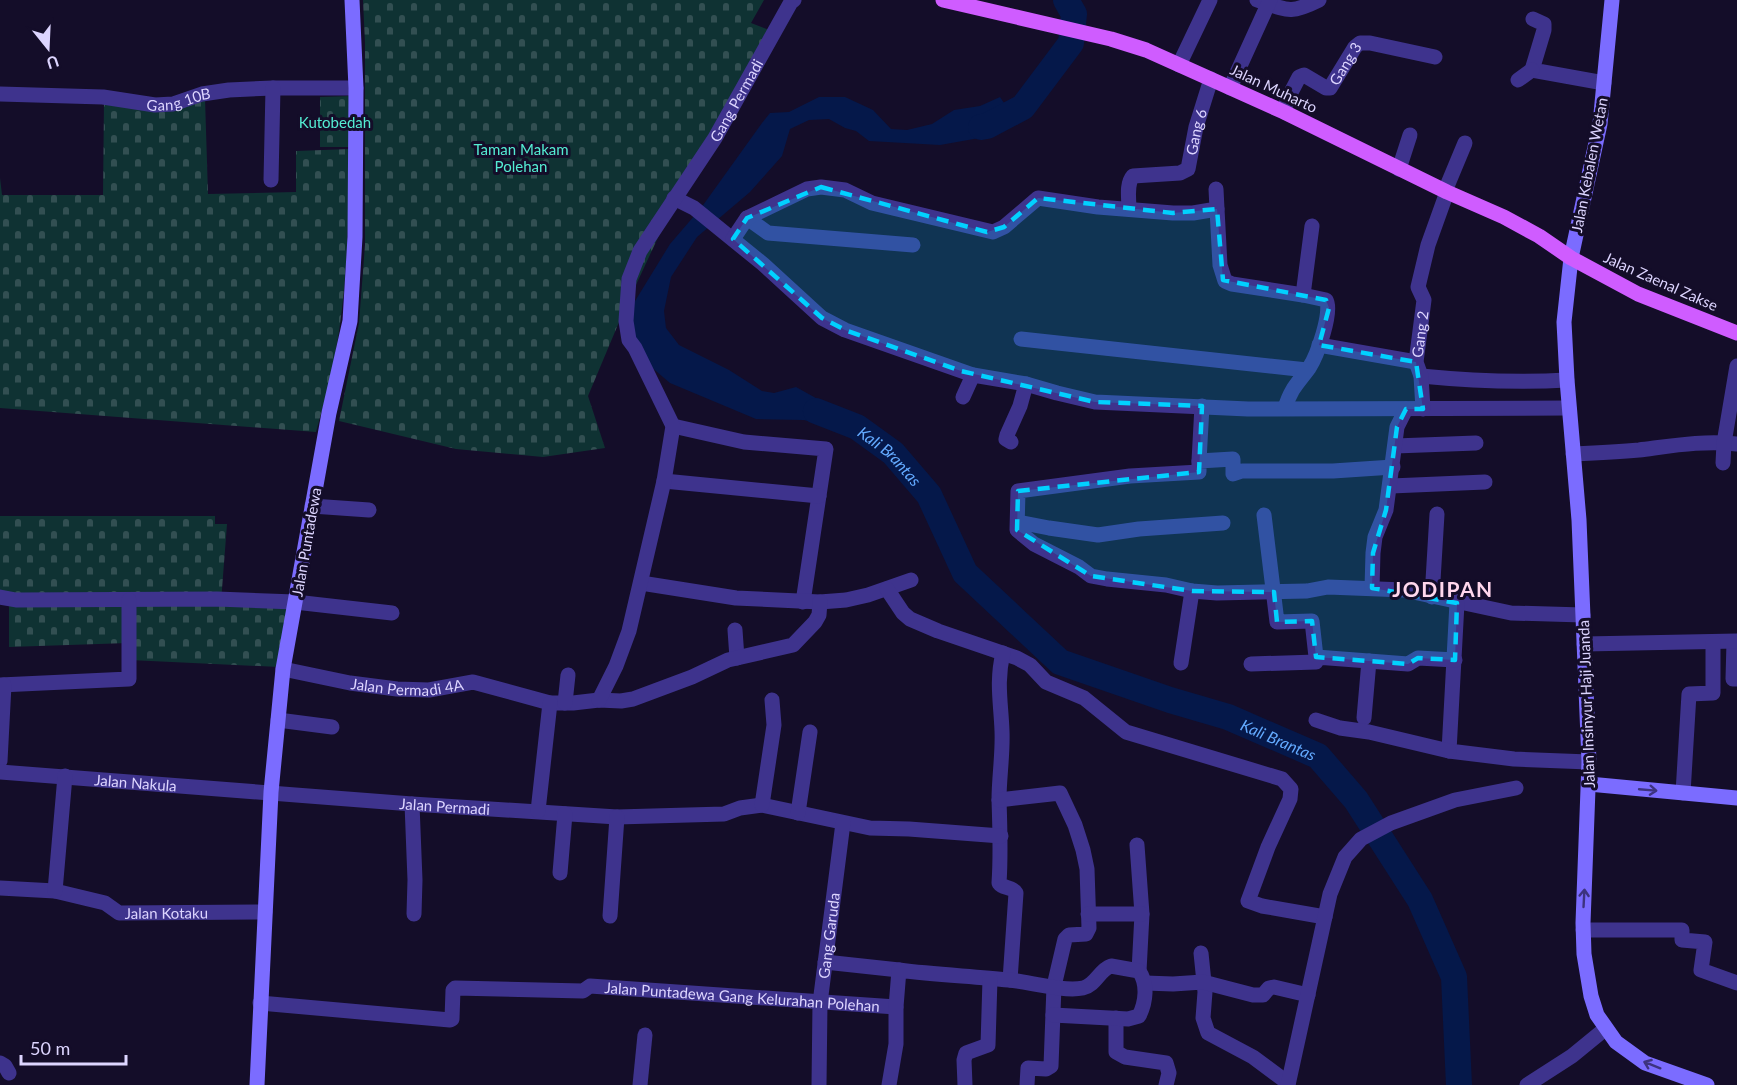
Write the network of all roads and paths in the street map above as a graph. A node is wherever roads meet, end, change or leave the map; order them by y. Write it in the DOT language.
graph roads {
  1 [pos="352,0"];
  2 [pos="794,0"];
  3 [pos="944,0"];
  4 [pos="1210,0"];
  5 [pos="1319,0"];
  6 [pos="1612,0"];
  7 [pos="1265,1"];
  8 [pos="1533,19"];
  9 [pos="1435,57"];
  10 [pos="1179,65"];
  11 [pos="1532,70"];
  12 [pos="1211,79"];
  13 [pos="1518,80"];
  14 [pos="1604,83"];
  15 [pos="273,88"];
  16 [pos="356,88"];
  17 [pos="1230,88"];
  18 [pos="0,94"];
  19 [pos="1284,112"];
  20 [pos="1410,135"];
  21 [pos="1465,143"];
  22 [pos="1399,169"];
  23 [pos="271,180"];
  24 [pos="1216,189"];
  25 [pos="1446,192"];
  26 [pos="674,198"];
  27 [pos="1129,209"];
  28 [pos="1216,209"];
  29 [pos="747,218"];
  30 [pos="1312,226"];
  31 [pos="733,239"];
  32 [pos="913,245"];
  33 [pos="1571,258"];
  34 [pos="1303,296"];
  35 [pos="1737,333"];
  36 [pos="1021,339"];
  37 [pos="1319,345"];
  38 [pos="1737,366"];
  39 [pos="1418,369"];
  40 [pos="1307,370"];
  41 [pos="973,375"];
  42 [pos="1567,380"];
  43 [pos="1026,384"];
  44 [pos="963,397"];
  45 [pos="1202,406"];
  46 [pos="1285,408"];
  47 [pos="1569,408"];
  48 [pos="1406,409"];
  49 [pos="1423,410"];
  50 [pos="673,426"];
  51 [pos="1011,442"];
  52 [pos="1476,443"];
  53 [pos="1731,443"];
  54 [pos="1395,446"];
  55 [pos="1573,454"];
  56 [pos="1199,461"];
  57 [pos="1723,463"];
  58 [pos="1393,466"];
  59 [pos="663,481"];
  60 [pos="1485,482"];
  61 [pos="1390,486"];
  62 [pos="819,496"];
  63 [pos="312,506"];
  64 [pos="369,510"];
  65 [pos="1437,514"];
  66 [pos="1264,515"];
  67 [pos="1018,522"];
  68 [pos="1223,523"];
  69 [pos="911,580"];
  70 [pos="640,583"];
  71 [pos="1372,588"];
  72 [pos="887,590"];
  73 [pos="1192,591"];
  74 [pos="1274,592"];
  75 [pos="0,597"];
  76 [pos="1432,597"];
  77 [pos="129,600"];
  78 [pos="295,602"];
  79 [pos="803,602"];
  80 [pos="820,602"];
  81 [pos="1457,603"];
  82 [pos="392,613"];
  83 [pos="1583,615"];
  84 [pos="735,630"];
  85 [pos="1713,642"];
  86 [pos="1735,642"];
  87 [pos="1584,644"];
  88 [pos="1003,653"];
  89 [pos="1316,657"];
  90 [pos="737,658"];
  91 [pos="1455,660"];
  92 [pos="1369,661"];
  93 [pos="1181,663"];
  94 [pos="1251,664"];
  95 [pos="283,669"];
  96 [pos="568,675"];
  97 [pos="1737,680"];
  98 [pos="2,685"];
  99 [pos="599,700"];
  100 [pos="772,700"];
  101 [pos="557,703"];
  102 [pos="1364,718"];
  103 [pos="278,720"];
  104 [pos="1316,720"];
  105 [pos="332,727"];
  106 [pos="810,732"];
  107 [pos="1449,751"];
  108 [pos="0,760"];
  109 [pos="1589,762"];
  110 [pos="0,772"];
  111 [pos="65,776"];
  112 [pos="1589,784"];
  113 [pos="1516,788"];
  114 [pos="271,792"];
  115 [pos="1683,793"];
  116 [pos="1737,798"];
  117 [pos="999,800"];
  118 [pos="412,804"];
  119 [pos="762,805"];
  120 [pos="538,811"];
  121 [pos="798,813"];
  122 [pos="565,814"];
  123 [pos="616,817"];
  124 [pos="843,823"];
  125 [pos="1001,836"];
  126 [pos="1137,845"];
  127 [pos="560,873"];
  128 [pos="0,888"];
  129 [pos="55,891"];
  130 [pos="266,912"];
  131 [pos="414,914"];
  132 [pos="1088,914"];
  133 [pos="1142,914"];
  134 [pos="610,916"];
  135 [pos="1324,917"];
  136 [pos="1583,930"];
  137 [pos="1201,953"];
  138 [pos="825,962"];
  139 [pos="899,970"];
  140 [pos="1142,977"];
  141 [pos="990,979"];
  142 [pos="1010,980"];
  143 [pos="1203,982"];
  144 [pos="1737,983"];
  145 [pos="1054,986"];
  146 [pos="1308,995"];
  147 [pos="260,1002"];
  148 [pos="820,1003"];
  149 [pos="896,1007"];
  150 [pos="1053,1015"];
  151 [pos="1116,1018"];
  152 [pos="1605,1029"];
  153 [pos="645,1035"];
  154 [pos="1288,1084"];
  155 [pos="257,1085"];
  156 [pos="640,1085"];
  157 [pos="819,1085"];
  158 [pos="889,1085"];
  159 [pos="965,1085"];
  160 [pos="1027,1085"];
  161 [pos="1166,1085"];
  162 [pos="1527,1085"];
  163 [pos="1707,1085"];
  1 -- 16 [label="street, Jalan Puntadewa"];
  2 -- 26 [label="street, Gang Permadi"];
  3 -- 10 [label="main road, Jalan Muharto"];
  4 -- 10 [label="street"];
  5 -- 7 [label="street"];
  6 -- 14 [label="street, Jalan Kebalen Wetan"];
  7 -- 17 [label="street"];
  8 -- 11 [label="street"];
  9 -- 19 [label="street, Gang 3"];
  10 -- 12 [label="main road, Jalan Muharto"];
  11 -- 13 [label="street"];
  11 -- 14 [label="street"];
  12 -- 17 [label="main road, Jalan Muharto"];
  12 -- 27 [label="street, Gang 6"];
  14 -- 33 [label="street, Jalan Kebalen Wetan"];
  15 -- 16 [label="street, Gang 10B"];
  15 -- 18 [label="street, Gang 10B"];
  15 -- 23 [label="street"];
  16 -- 63 [label="street, Jalan Puntadewa"];
  17 -- 19 [label="main road, Jalan Muharto"];
  19 -- 22 [label="main road, Jalan Muharto"];
  20 -- 22 [label="street"];
  21 -- 25 [label="street, Gang 2"];
  22 -- 25 [label="main road, Jalan Muharto"];
  24 -- 28 [label="street"];
  25 -- 33 [label="main road, Jalan Muharto"];
  25 -- 39 [label="street, Gang 2"];
  26 -- 31 [label="street"];
  26 -- 50 [label="street, Gang Permadi"];
  27 -- 28 [label="street"];
  27 -- 29 [label="street"];
  28 -- 34 [label="street"];
  29 -- 31 [label="street"];
  29 -- 32 [label="street"];
  30 -- 34 [label="street"];
  31 -- 41 [label="street"];
  33 -- 35 [label="main road, Jalan Zaenal Zakse"];
  33 -- 42 [label="street, Jalan Insinyur Haji Juanda"];
  34 -- 37 [label="street"];
  36 -- 40 [label="street"];
  37 -- 39 [label="street"];
  37 -- 40 [label="street"];
  38 -- 53 [label="street"];
  39 -- 42 [label="street"];
  39 -- 49 [label="street, Gang 2"];
  40 -- 46 [label="street"];
  41 -- 43 [label="street"];
  41 -- 44 [label="street"];
  42 -- 47 [label="street, Jalan Insinyur Haji Juanda"];
  43 -- 45 [label="street"];
  43 -- 51 [label="street"];
  45 -- 46 [label="street"];
  45 -- 56 [label="street"];
  46 -- 48 [label="street"];
  47 -- 49 [label="street"];
  47 -- 55 [label="street, Jalan Insinyur Haji Juanda"];
  48 -- 49 [label="street"];
  48 -- 54 [label="street"];
  50 -- 59 [label="street"];
  50 -- 62 [label="street"];
  52 -- 54 [label="street"];
  53 -- 55 [label="street"];
  53 -- 57 [label="street"];
  54 -- 58 [label="street"];
  55 -- 83 [label="street, Jalan Insinyur Haji Juanda"];
  56 -- 58 [label="street"];
  56 -- 67 [label="street"];
  58 -- 61 [label="street"];
  59 -- 62 [label="street"];
  59 -- 70 [label="street"];
  60 -- 61 [label="street"];
  61 -- 71 [label="street"];
  62 -- 79 [label="street"];
  63 -- 64 [label="street"];
  63 -- 78 [label="street, Jalan Puntadewa"];
  65 -- 76 [label="street"];
  66 -- 74 [label="street"];
  67 -- 68 [label="street"];
  67 -- 73 [label="street"];
  69 -- 72 [label="street"];
  70 -- 79 [label="street"];
  70 -- 99 [label="street"];
  71 -- 74 [label="street"];
  71 -- 76 [label="street"];
  72 -- 80 [label="street"];
  72 -- 88 [label="street"];
  73 -- 74 [label="street"];
  73 -- 93 [label="street"];
  74 -- 89 [label="street"];
  75 -- 77 [label="street"];
  76 -- 81 [label="street"];
  77 -- 78 [label="street"];
  77 -- 98 [label="street"];
  78 -- 82 [label="street"];
  78 -- 95 [label="street, Jalan Puntadewa"];
  79 -- 80 [label="street"];
  80 -- 90 [label="street, Jalan Permadi 4A"];
  81 -- 83 [label="street"];
  81 -- 91 [label="street"];
  83 -- 87 [label="street, Jalan Insinyur Haji Juanda"];
  84 -- 90 [label="street"];
  85 -- 86 [label="street"];
  85 -- 87 [label="street"];
  85 -- 115 [label="street"];
  86 -- 97 [label="street"];
  87 -- 109 [label="street, Jalan Insinyur Haji Juanda"];
  88 -- 117 [label="street"];
  88 -- 135 [label="street"];
  89 -- 92 [label="street"];
  89 -- 94 [label="street"];
  90 -- 99 [label="street, Jalan Permadi 4A"];
  91 -- 92 [label="street"];
  91 -- 107 [label="street"];
  92 -- 102 [label="street"];
  95 -- 101 [label="street, Jalan Permadi 4A"];
  95 -- 103 [label="street, Jalan Puntadewa"];
  96 -- 101 [label="street"];
  98 -- 108 [label="street"];
  99 -- 101 [label="street, Jalan Permadi 4A"];
  100 -- 119 [label="street"];
  101 -- 120 [label="street"];
  103 -- 105 [label="street"];
  103 -- 114 [label="street, Jalan Puntadewa"];
  104 -- 107 [label="street"];
  106 -- 121 [label="street"];
  107 -- 109 [label="street"];
  109 -- 112 [label="street, Jalan Insinyur Haji Juanda"];
  110 -- 111 [label="street, Jalan Nakula"];
  111 -- 114 [label="street, Jalan Nakula"];
  111 -- 129 [label="street"];
  112 -- 115 [label="street, one-way"];
  136 -- 112 [label="street, Jalan Insinyur Haji Juanda, one-way"];
  113 -- 135 [label="street"];
  114 -- 118 [label="street, Jalan Permadi"];
  114 -- 130 [label="street, Jalan Puntadewa"];
  115 -- 116 [label="street"];
  117 -- 125 [label="street"];
  117 -- 132 [label="street"];
  118 -- 120 [label="street, Jalan Permadi"];
  118 -- 131 [label="street"];
  119 -- 121 [label="street"];
  119 -- 123 [label="street, Jalan Permadi"];
  120 -- 122 [label="street, Jalan Permadi"];
  121 -- 124 [label="street"];
  122 -- 123 [label="street, Jalan Permadi"];
  122 -- 127 [label="street"];
  123 -- 134 [label="street"];
  124 -- 125 [label="street"];
  124 -- 138 [label="street, Gang Garuda"];
  125 -- 142 [label="street"];
  126 -- 133 [label="street"];
  128 -- 129 [label="street, Jalan Kotaku"];
  129 -- 130 [label="street, Jalan Kotaku"];
  130 -- 147 [label="street, Jalan Puntadewa"];
  132 -- 133 [label="street"];
  132 -- 145 [label="street"];
  133 -- 140 [label="street"];
  135 -- 146 [label="street"];
  136 -- 144 [label="street"];
  136 -- 152 [label="street, Jalan Insinyur Haji Juanda"];
  137 -- 143 [label="street"];
  138 -- 139 [label="street"];
  138 -- 148 [label="street, Gang Garuda"];
  139 -- 141 [label="street"];
  139 -- 149 [label="street"];
  140 -- 143 [label="street"];
  140 -- 145 [label="street"];
  140 -- 151 [label="street"];
  141 -- 142 [label="street"];
  141 -- 159 [label="street"];
  142 -- 145 [label="street"];
  143 -- 146 [label="street"];
  143 -- 154 [label="street"];
  145 -- 150 [label="street"];
  146 -- 154 [label="street"];
  147 -- 148 [label="street, Jalan Puntadewa Gang Kelurahan Polehan"];
  147 -- 155 [label="street, Jalan Puntadewa"];
  148 -- 149 [label="street, Jalan Puntadewa Gang Kelurahan Polehan"];
  148 -- 157 [label="street, Gang Garuda"];
  149 -- 158 [label="street"];
  150 -- 151 [label="street"];
  150 -- 160 [label="street"];
  151 -- 161 [label="street"];
  152 -- 162 [label="street"];
  163 -- 152 [label="street, Jalan Insinyur Haji Juanda, one-way"];
  153 -- 156 [label="street"];
}
